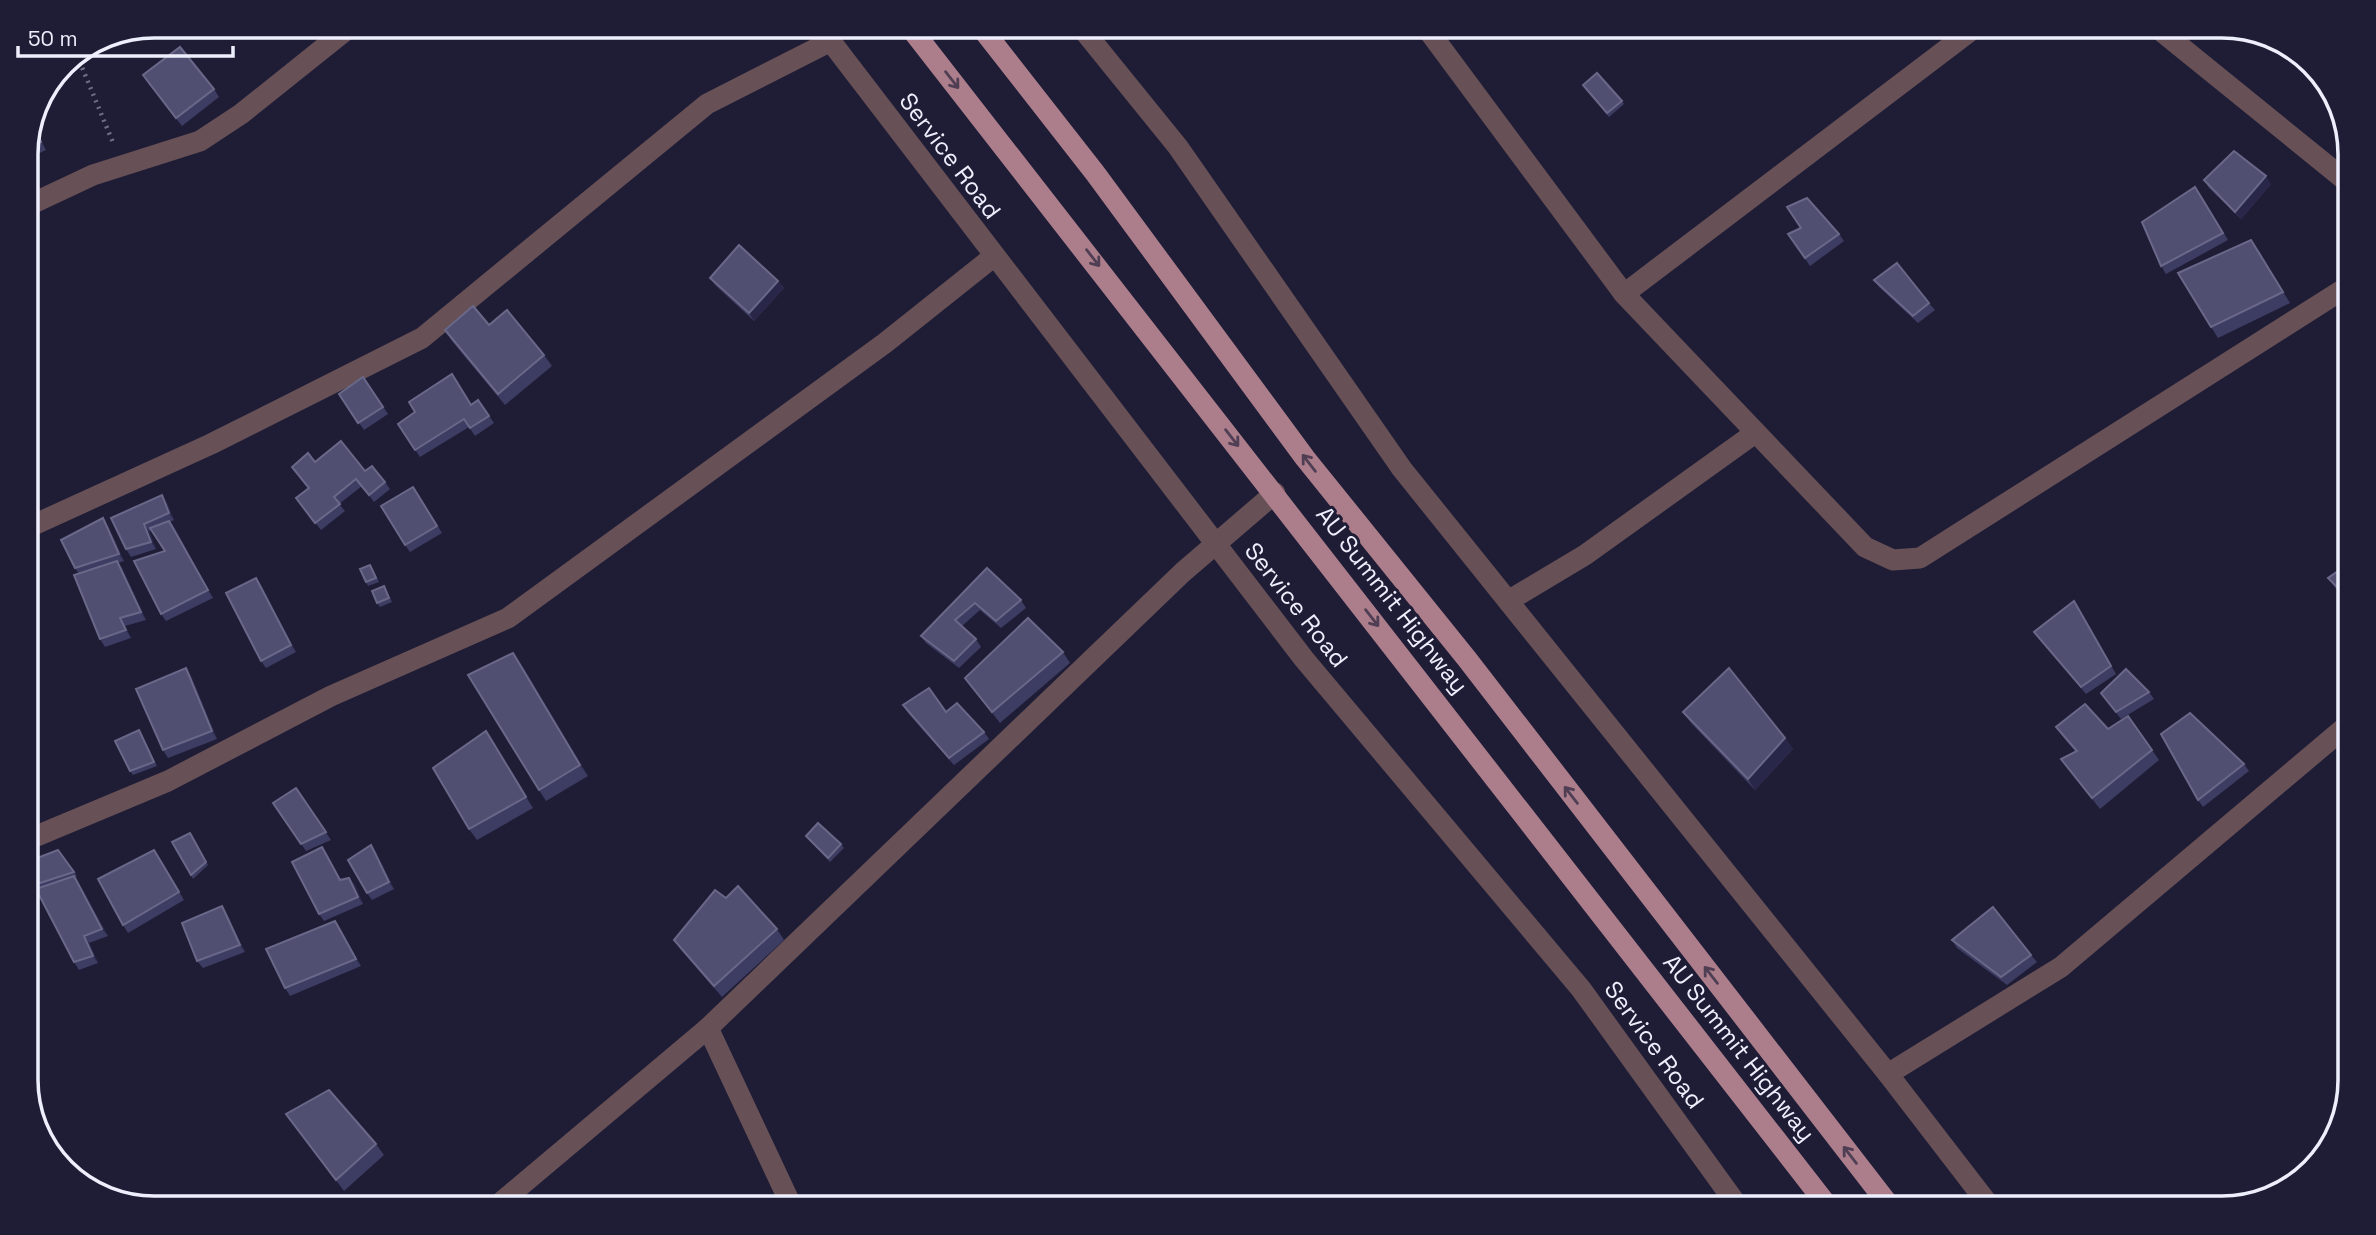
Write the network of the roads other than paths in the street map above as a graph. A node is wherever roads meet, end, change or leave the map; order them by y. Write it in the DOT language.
graph roads {
  1 [pos="336,38"];
  2 [pos="818,38"];
  3 [pos="828,38"];
  4 [pos="918,38"];
  5 [pos="989,38"];
  6 [pos="1090,38"];
  7 [pos="1434,38"];
  8 [pos="1961,38"];
  9 [pos="2170,38"];
  10 [pos="2337,173"];
  11 [pos="39,200"];
  12 [pos="993,257"];
  13 [pos="2337,293"];
  14 [pos="1624,294"];
  15 [pos="1755,433"];
  16 [pos="1275,493"];
  17 [pos="39,523"];
  18 [pos="1215,545"];
  19 [pos="1508,601"];
  20 [pos="2338,733"];
  21 [pos="39,835"];
  22 [pos="708,1028"];
  23 [pos="1888,1074"];
  24 [pos="508,1196"];
  25 [pos="787,1196"];
  26 [pos="1731,1196"];
  27 [pos="1820,1196"];
  28 [pos="1882,1196"];
  29 [pos="1982,1196"];
  1 -- 11 [label="street"];
  2 -- 17 [label="street"];
  3 -- 12 [label="street, Service Road"];
  4 -- 16 [label="main road, AU Summit Highway, one-way"];
  28 -- 5 [label="main road, AU Summit Highway, one-way"];
  6 -- 19 [label="street"];
  7 -- 14 [label="street"];
  8 -- 14 [label="street"];
  9 -- 10 [label="street"];
  12 -- 18 [label="street, Service Road"];
  12 -- 21 [label="street"];
  13 -- 15 [label="street"];
  14 -- 15 [label="street"];
  15 -- 19 [label="street"];
  16 -- 18 [label="street"];
  16 -- 27 [label="main road, AU Summit Highway, one-way"];
  18 -- 22 [label="street"];
  18 -- 26 [label="street, Service Road"];
  19 -- 23 [label="street"];
  20 -- 23 [label="street"];
  22 -- 24 [label="street"];
  22 -- 25 [label="street"];
  23 -- 29 [label="street"];
}
